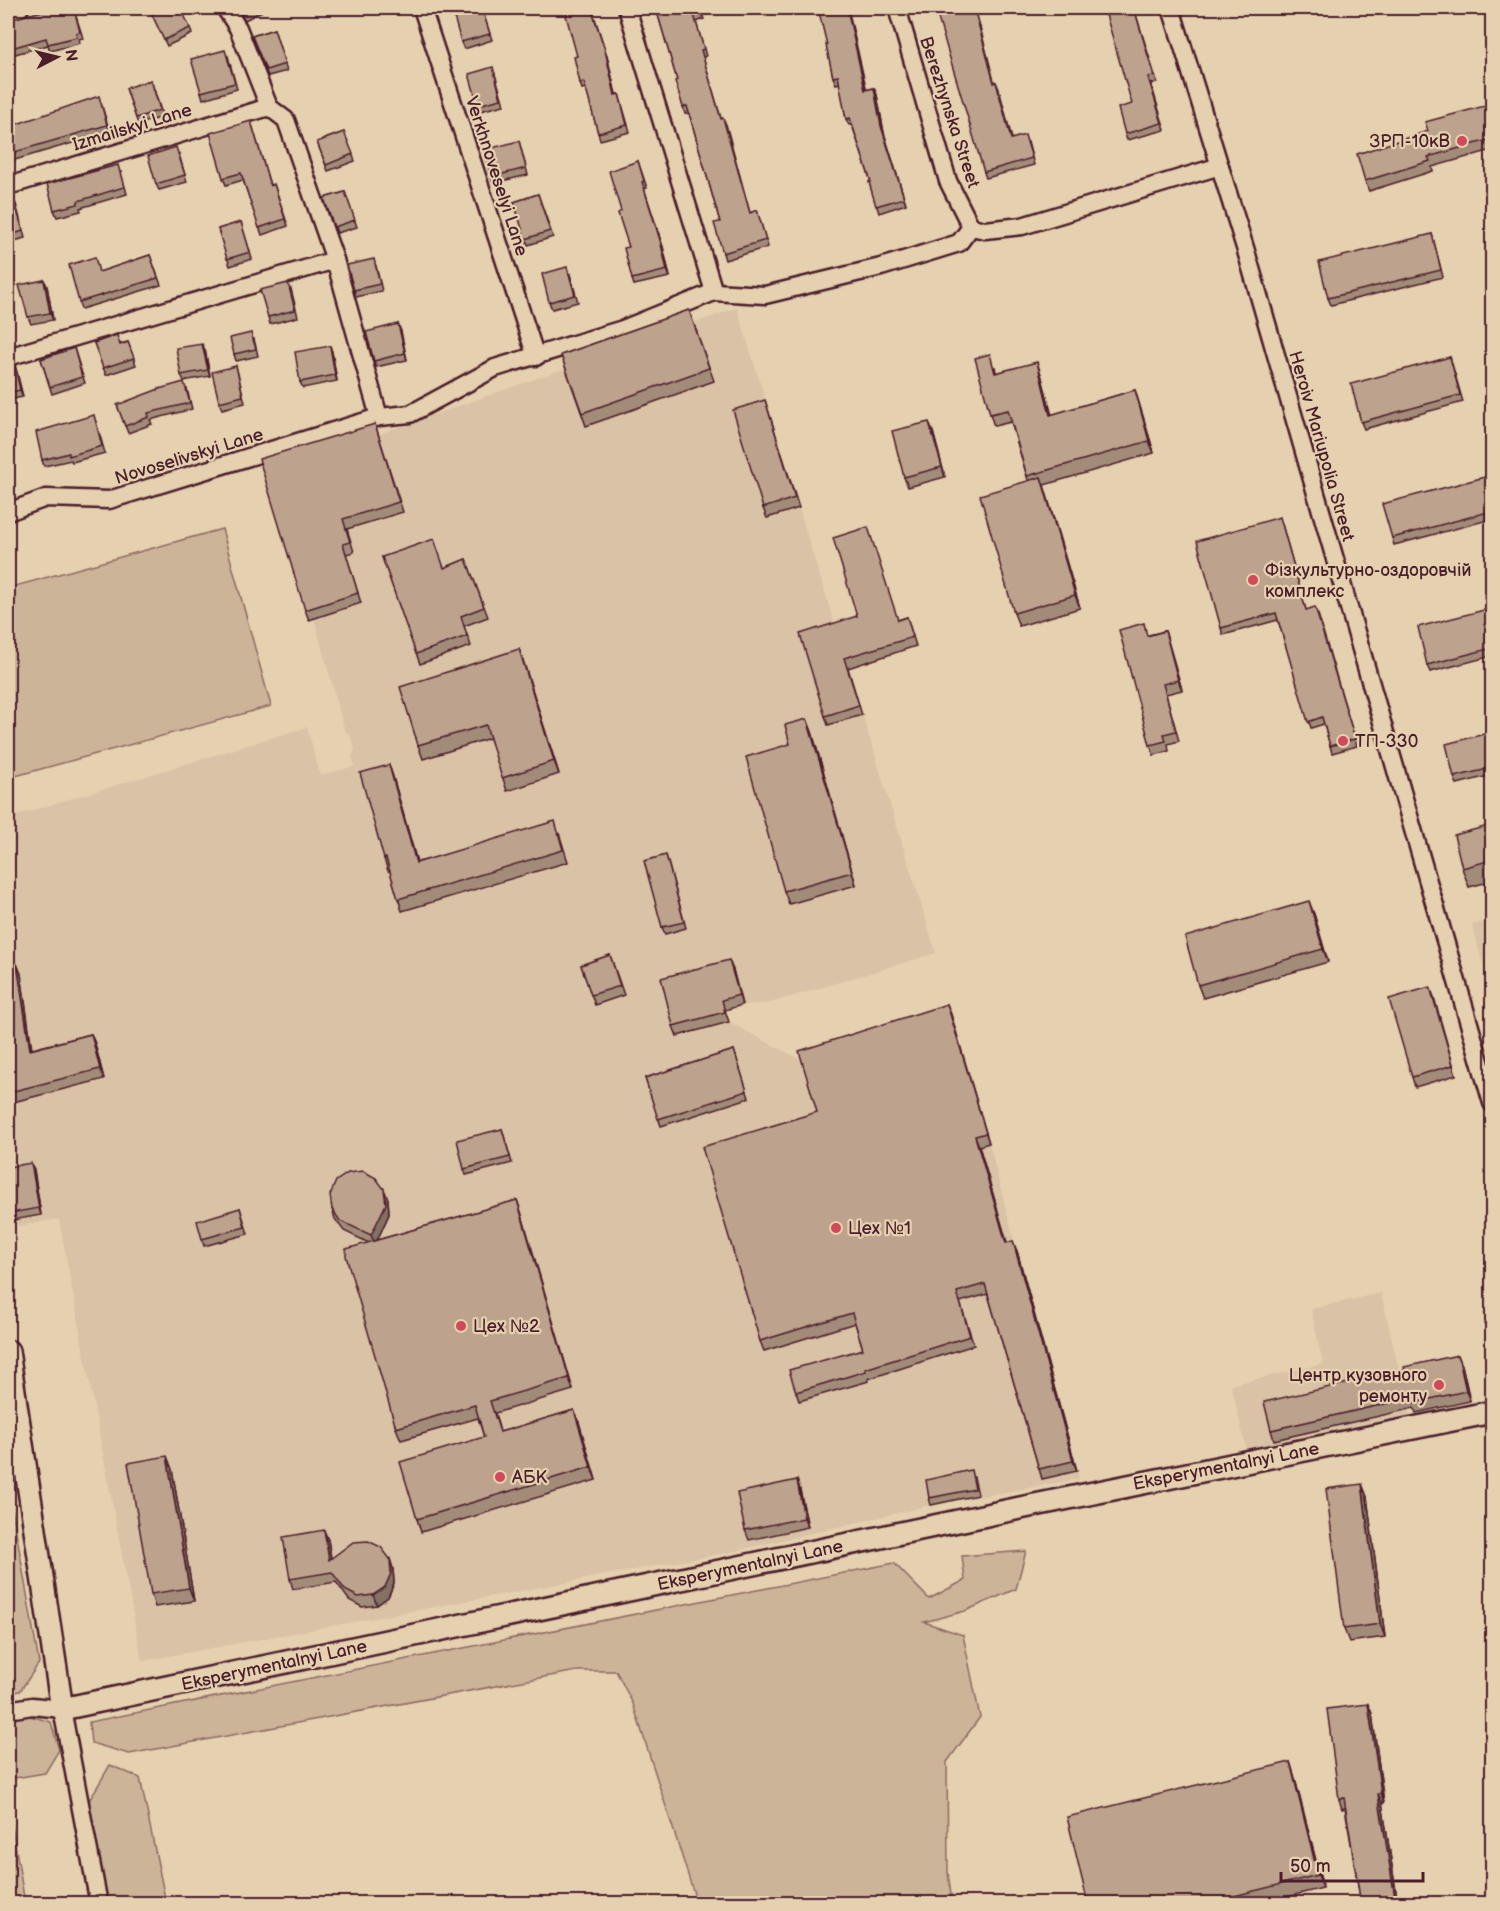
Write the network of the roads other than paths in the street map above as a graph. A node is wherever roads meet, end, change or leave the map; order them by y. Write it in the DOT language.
graph roads {
  1 [pos="20,8"];
  2 [pos="225,8"];
  3 [pos="422,8"];
  4 [pos="627,8"];
  5 [pos="897,8"];
  6 [pos="1171,8"];
  7 [pos="8,11"];
  8 [pos="269,107"];
  9 [pos="1220,166"];
  10 [pos="8,186"];
  11 [pos="971,227"];
  12 [pos="335,260"];
  13 [pos="714,292"];
  14 [pos="8,357"];
  15 [pos="536,357"];
  16 [pos="379,417"];
  17 [pos="8,512"];
  18 [pos="1492,1103"];
  19 [pos="8,1351"];
  20 [pos="1492,1412"];
  21 [pos="62,1709"];
  22 [pos="8,1710"];
  23 [pos="99,1904"];
  1 -- 7 [label="street"];
  2 -- 8 [label="street"];
  3 -- 15 [label="street, Verkhnoveselyi Lane"];
  4 -- 13 [label="street"];
  5 -- 11 [label="street, Berezhynska Street"];
  6 -- 9 [label="street, Heroiv Mariupolia Street"];
  8 -- 10 [label="street, Izmailskyi Lane"];
  8 -- 12 [label="street"];
  9 -- 11 [label="street"];
  9 -- 18 [label="street, Heroiv Mariupolia Street"];
  11 -- 13 [label="street"];
  12 -- 14 [label="street"];
  12 -- 16 [label="street"];
  13 -- 15 [label="street, Novoselivskyi Lane"];
  15 -- 16 [label="street, Novoselivskyi Lane"];
  16 -- 17 [label="street, Novoselivskyi Lane"];
  19 -- 21 [label="street"];
  20 -- 21 [label="street, Eksperymentalnyi Lane"];
  21 -- 22 [label="street, Eksperymentalnyi Lane"];
  21 -- 23 [label="street"];
}
